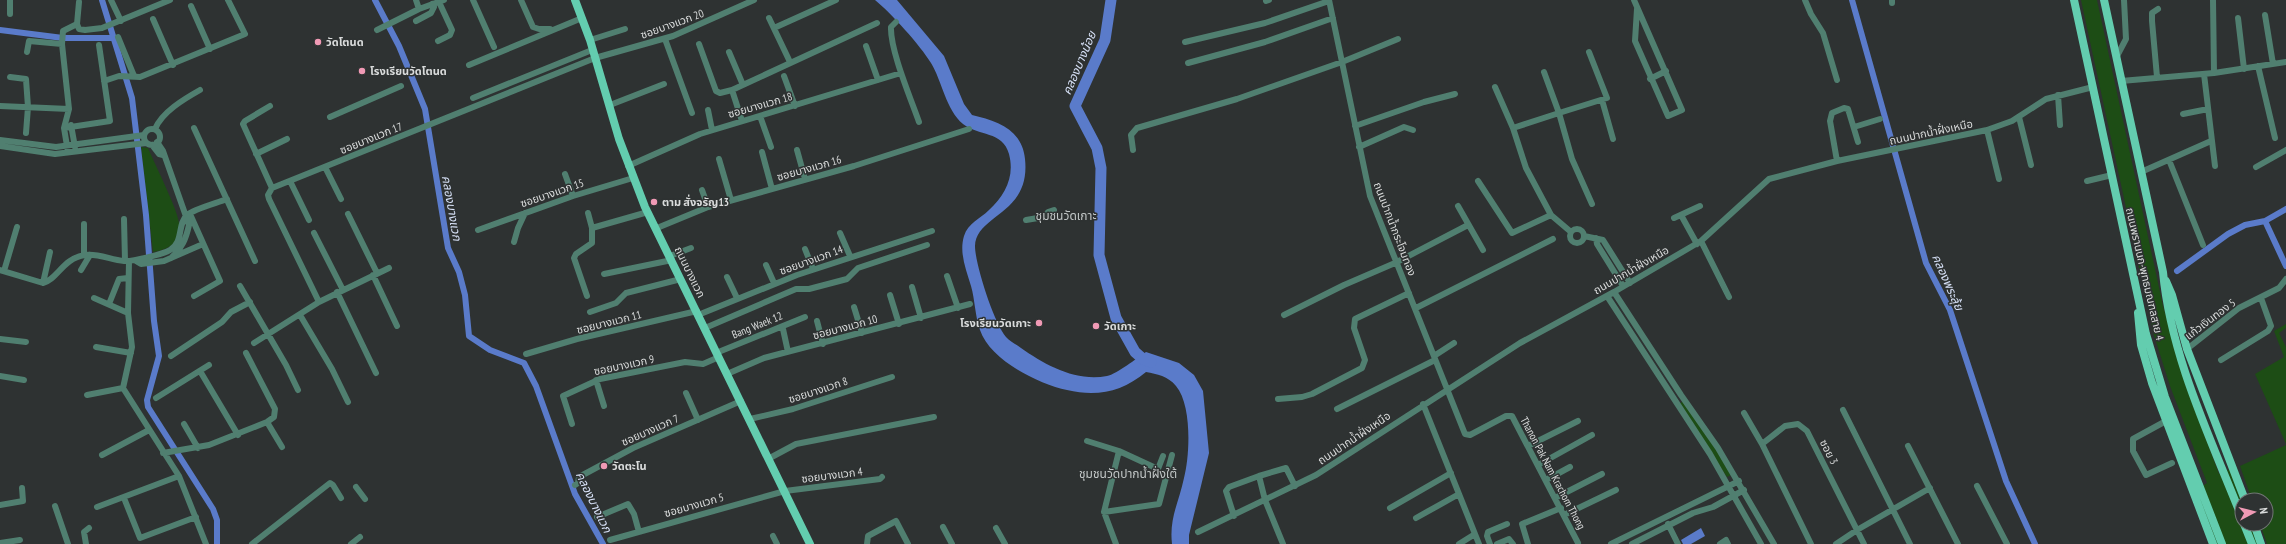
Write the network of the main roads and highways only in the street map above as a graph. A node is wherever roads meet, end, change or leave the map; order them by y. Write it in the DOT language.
graph roads {
  1 [pos="575,0"];
  2 [pos="2074,0"];
  3 [pos="2104,0"];
  4 [pos="2163,272"];
  5 [pos="2138,300"];
  6 [pos="2242,492"];
  7 [pos="2234,498"];
  8 [pos="2247,532"];
  9 [pos="2257,532"];
  10 [pos="810,544"];
  11 [pos="2213,544"];
  12 [pos="2222,544"];
  13 [pos="2252,544"];
  14 [pos="2262,544"];
  1 -- 10 [label="main road, ถนนบางแวก"];
  2 -- 5 [label="main road, ถนนพรานนก-พุทธมณฑลสาย 4"];
  3 -- 4 [label="main road, ถนนพรานนก-พุทธมณฑลสาย 4"];
  4 -- 6 [label="main road"];
  4 -- 7 [label="main road, ถนนพรานนก-พุทธมณฑลสาย 4"];
  5 -- 11 [label="main road"];
  5 -- 12 [label="main road, ถนนพรานนก-พุทธมณฑลสาย 4"];
  8 -- 13 [label="main road"];
  9 -- 14 [label="main road"];
}
